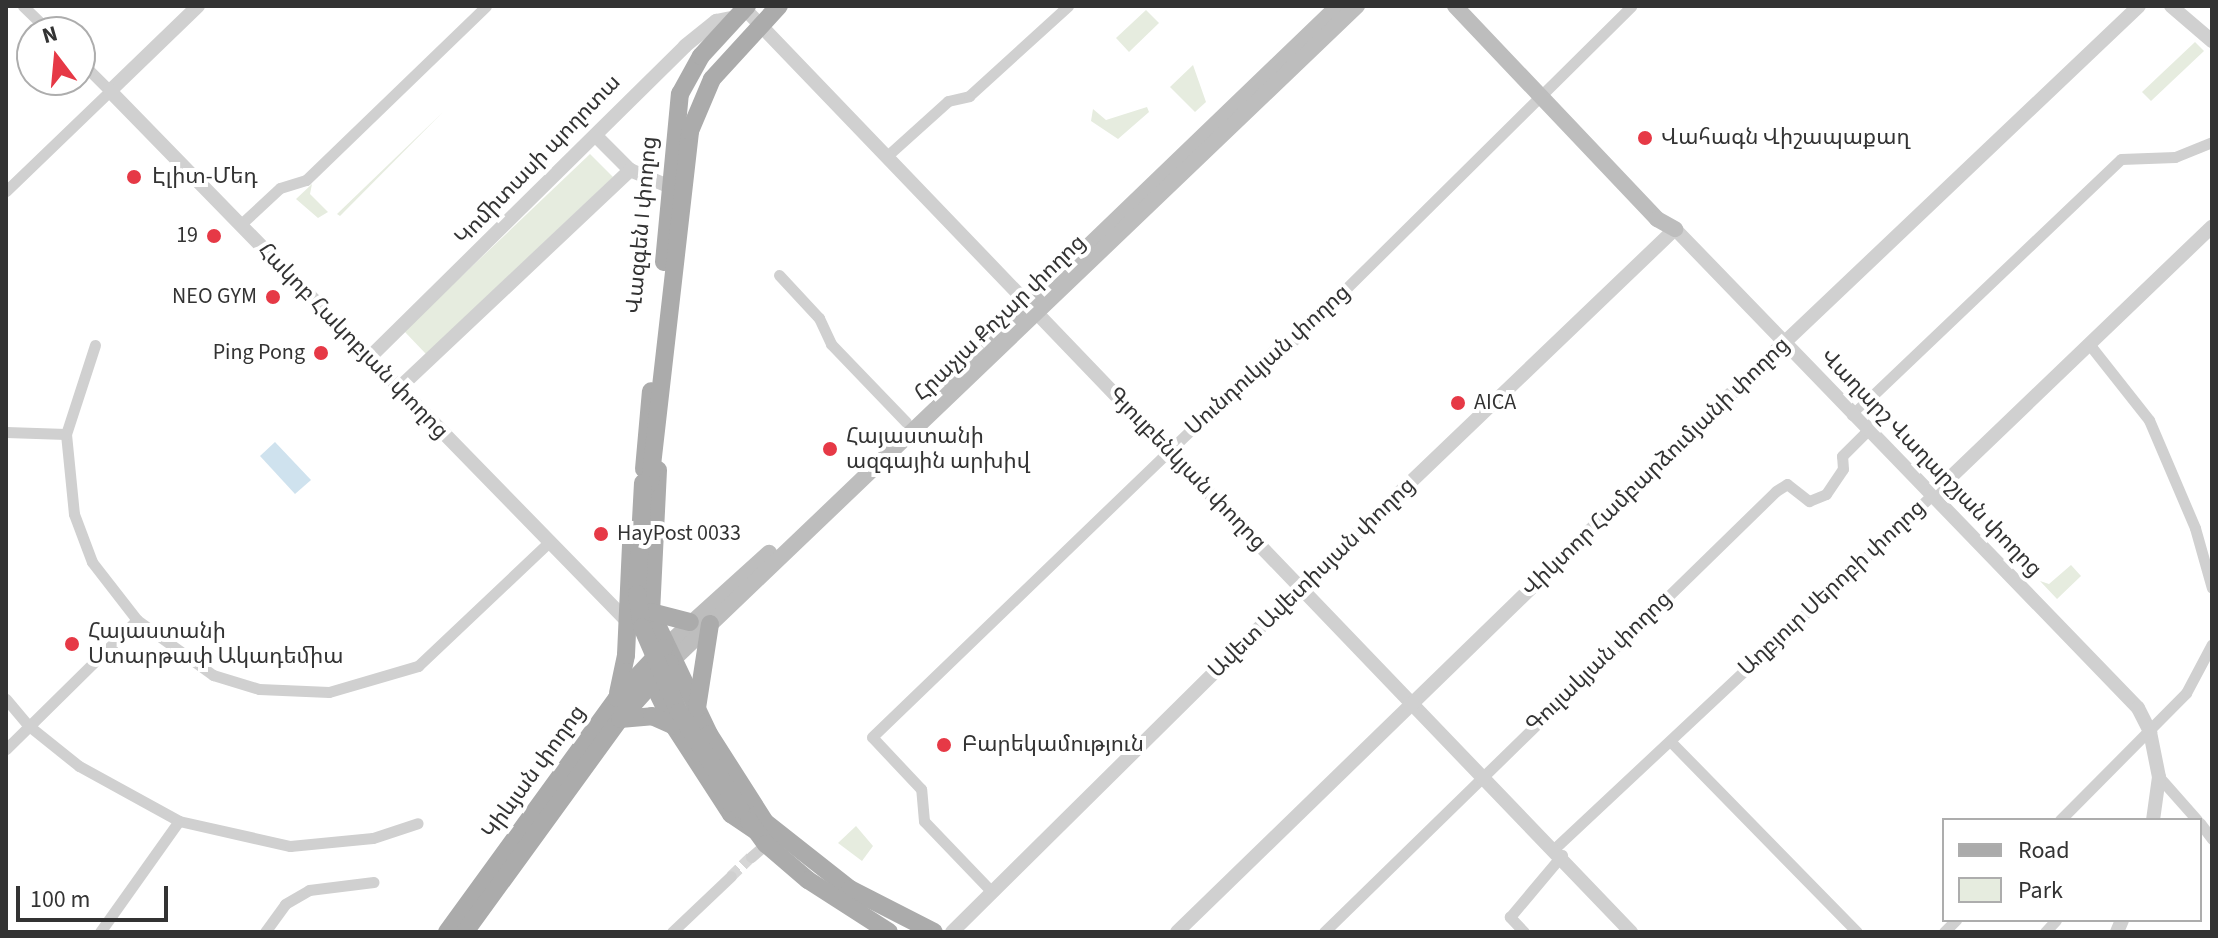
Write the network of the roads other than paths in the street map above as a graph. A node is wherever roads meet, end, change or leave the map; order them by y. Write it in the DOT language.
graph roads {
  1 [pos="198,6"];
  2 [pos="486,6"];
  3 [pos="779,6"];
  4 [pos="1068,6"];
  5 [pos="1338,6"];
  6 [pos="1357,6"];
  7 [pos="1455,6"];
  8 [pos="1469,6"];
  9 [pos="1631,6"];
  10 [pos="2139,6"];
  11 [pos="2171,6"];
  12 [pos="741,10"];
  13 [pos="761,24"];
  14 [pos="2212,41"];
  15 [pos="96,77"];
  16 [pos="110,91"];
  17 [pos="1542,92"];
  18 [pos="596,136"];
  19 [pos="2212,142"];
  20 [pos="887,156"];
  21 [pos="630,170"];
  22 [pos="668,186"];
  23 [pos="6,191"];
  24 [pos="240,225"];
  25 [pos="2212,227"];
  26 [pos="1675,229"];
  27 [pos="779,275"];
  28 [pos="1034,308"];
  29 [pos="1783,343"];
  30 [pos="2089,344"];
  31 [pos="95,345"];
  32 [pos="369,358"];
  33 [pos="399,388"];
  34 [pos="1852,415"];
  35 [pos="906,422"];
  36 [pos="1868,430"];
  37 [pos="6,432"];
  38 [pos="66,434"];
  39 [pos="651,449"];
  40 [pos="1169,451"];
  41 [pos="1931,496"];
  42 [pos="548,543"];
  43 [pos="1301,587"];
  44 [pos="2212,588"];
  45 [pos="651,612"];
  46 [pos="137,620"];
  47 [pos="626,620"];
  48 [pos="690,622"];
  49 [pos="710,624"];
  50 [pos="2212,644"];
  51 [pos="660,667"];
  52 [pos="617,698"];
  53 [pos="6,699"];
  54 [pos="1412,704"];
  55 [pos="697,710"];
  56 [pos="620,719"];
  57 [pos="29,726"];
  58 [pos="674,726"];
  59 [pos="2150,732"];
  60 [pos="1670,741"];
  61 [pos="6,749"];
  62 [pos="1480,775"];
  63 [pos="2159,777"];
  64 [pos="2062,818"];
  65 [pos="2153,818"];
  66 [pos="2195,818"];
  67 [pos="179,821"];
  68 [pos="418,823"];
  69 [pos="762,832"];
  70 [pos="1559,852"];
  71 [pos="751,857"];
  72 [pos="731,876"];
  73 [pos="374,882"];
  74 [pos="992,892"];
  75 [pos="478,902"];
  76 [pos="879,930"];
  77 [pos="100,932"];
  78 [pos="265,932"];
  79 [pos="447,932"];
  80 [pos="465,932"];
  81 [pos="672,932"];
  82 [pos="934,932"];
  83 [pos="952,932"];
  84 [pos="1177,932"];
  85 [pos="1324,932"];
  86 [pos="1524,932"];
  87 [pos="1631,932"];
  88 [pos="1857,932"];
  1 -- 16 [label="street"];
  2 -- 24 [label="street"];
  3 -- 13 [label="main road"];
  4 -- 20 [label="street"];
  5 -- 28 [label="main road, Հրաչյա Քոչար փողոց"];
  6 -- 28 [label="main road, Հրաչյա Քոչար փողոց"];
  7 -- 17 [label="main road, Վաղարշ Վաղարշյան փողոց"];
  8 -- 17 [label="main road, Վաղարշ Վաղարշյան փողոց"];
  9 -- 17 [label="street, Սունդուկյան փողոց"];
  10 -- 29 [label="street, Վիկտոր Համբարձումյանի փողոց"];
  11 -- 14 [label="street"];
  12 -- 13 [label="street, Գյուլբենկյան փողոց"];
  12 -- 18 [label="street, Կոմիտասի պողոտա"];
  12 -- 22 [label="main road, Վազգեն I փողոց"];
  13 -- 20 [label="street, Գյուլբենկյան փողոց"];
  13 -- 39 [label="main road, Վազգեն I փողոց"];
  15 -- 16 [label="street, Հակոբ Հակոբյան փողոց"];
  16 -- 23 [label="street"];
  16 -- 24 [label="street, Հակոբ Հակոբյան փողոց"];
  17 -- 26 [label="main road, Վաղարշ Վաղարշյան փողոց"];
  17 -- 40 [label="street, Սունդուկյան փողոց"];
  18 -- 21 [label="street"];
  18 -- 32 [label="street, Կոմիտասի պողոտա"];
  19 -- 34 [label="street"];
  20 -- 28 [label="street, Գյուլբենկյան փողոց"];
  21 -- 22 [label="street"];
  21 -- 33 [label="street"];
  22 -- 39 [label="main road, Վազգեն I փողոց"];
  24 -- 32 [label="street, Հակոբ Հակոբյան փողոց"];
  25 -- 30 [label="street, Աղբյուր Սերոբի փողոց"];
  26 -- 29 [label="street, Վաղարշ Վաղարշյան փողոց"];
  26 -- 43 [label="street, Ավետ Ավետիսյան փողոց"];
  27 -- 35 [label="street"];
  28 -- 35 [label="main road, Հրաչյա Քոչար փողոց"];
  28 -- 40 [label="street, Գյուլբենկյան փողոց"];
  28 -- 49 [label="main road, Հրաչյա Քոչար փողոց"];
  29 -- 34 [label="street, Վաղարշ Վաղարշյան փողոց"];
  29 -- 54 [label="street, Վիկտոր Համբարձումյանի փողոց"];
  30 -- 41 [label="street, Աղբյուր Սերոբի փողոց"];
  30 -- 44 [label="street"];
  31 -- 38 [label="street"];
  32 -- 33 [label="street, Հակոբ Հակոբյան փողոց"];
  33 -- 42 [label="street, Հակոբ Հակոբյան փողոց"];
  34 -- 36 [label="street, Վաղարշ Վաղարշյան փողոց"];
  35 -- 48 [label="main road, Հրաչյա Քոչար փողոց"];
  36 -- 41 [label="street, Վաղարշ Վաղարշյան փողոց"];
  36 -- 62 [label="street, Գուլակյան փողոց"];
  37 -- 38 [label="street"];
  38 -- 46 [label="street"];
  39 -- 45 [label="main road, Վազգեն I փողոց"];
  39 -- 47 [label="main road, Վազգեն I փողոց"];
  39 -- 51 [label="main road, Վազգեն I փողոց, bridge"];
  40 -- 43 [label="street, Գյուլբենկյան փողոց"];
  40 -- 74 [label="street, Սունդուկյան փողոց"];
  41 -- 59 [label="street, Վաղարշ Վաղարշյան փողոց"];
  41 -- 60 [label="street, Աղբյուր Սերոբի փողոց"];
  42 -- 46 [label="street"];
  42 -- 47 [label="street, Հակոբ Հակոբյան փողոց"];
  43 -- 54 [label="street, Գյուլբենկյան փողոց"];
  43 -- 74 [label="street, Ավետ Ավետիսյան փողոց"];
  45 -- 47 [label="main road"];
  45 -- 48 [label="main road"];
  45 -- 51 [label="main road"];
  46 -- 57 [label="street"];
  47 -- 52 [label="main road, Վազգեն I փողոց"];
  48 -- 51 [label="main road, Հրաչյա Քոչար փողոց"];
  49 -- 51 [label="main road, Հրաչյա Քոչար փողոց"];
  49 -- 55 [label="main road"];
  50 -- 59 [label="street"];
  51 -- 52 [label="main road, Կիևյան փողոց"];
  51 -- 55 [label="main road"];
  51 -- 56 [label="main road, Կիևյան փողոց"];
  51 -- 58 [label="main road"];
  51 -- 69 [label="main road, bridge"];
  52 -- 75 [label="main road, Կիևյան փողոց"];
  53 -- 57 [label="street"];
  54 -- 62 [label="street, Գյուլբենկյան փողոց"];
  54 -- 84 [label="street, Վիկտոր Համբարձումյանի փողոց"];
  55 -- 58 [label="main road"];
  55 -- 69 [label="main road"];
  56 -- 58 [label="main road"];
  56 -- 75 [label="main road, Կիևյան փողոց"];
  57 -- 61 [label="street"];
  57 -- 67 [label="street"];
  58 -- 69 [label="main road"];
  59 -- 63 [label="street"];
  59 -- 64 [label="street"];
  60 -- 70 [label="street, Աղբյուր Սերոբի փողոց"];
  60 -- 88 [label="street"];
  62 -- 70 [label="street, Գյուլբենկյան փողոց"];
  62 -- 85 [label="street, Գուլակյան փողոց"];
  63 -- 65 [label="street"];
  63 -- 66 [label="street"];
  67 -- 68 [label="street"];
  67 -- 77 [label="street"];
  69 -- 71 [label="street"];
  69 -- 76 [label="main road"];
  69 -- 82 [label="main road"];
  70 -- 86 [label="street, Աղբյուր Սերոբի փողոց"];
  70 -- 87 [label="street, Գյուլբենկյան փողոց"];
  72 -- 81 [label="street"];
  73 -- 78 [label="street"];
  74 -- 83 [label="street, Ավետ Ավետիսյան փողոց"];
  75 -- 79 [label="main road, Կիևյան փողոց"];
  75 -- 80 [label="main road, Կիևյան փողոց"];
}
